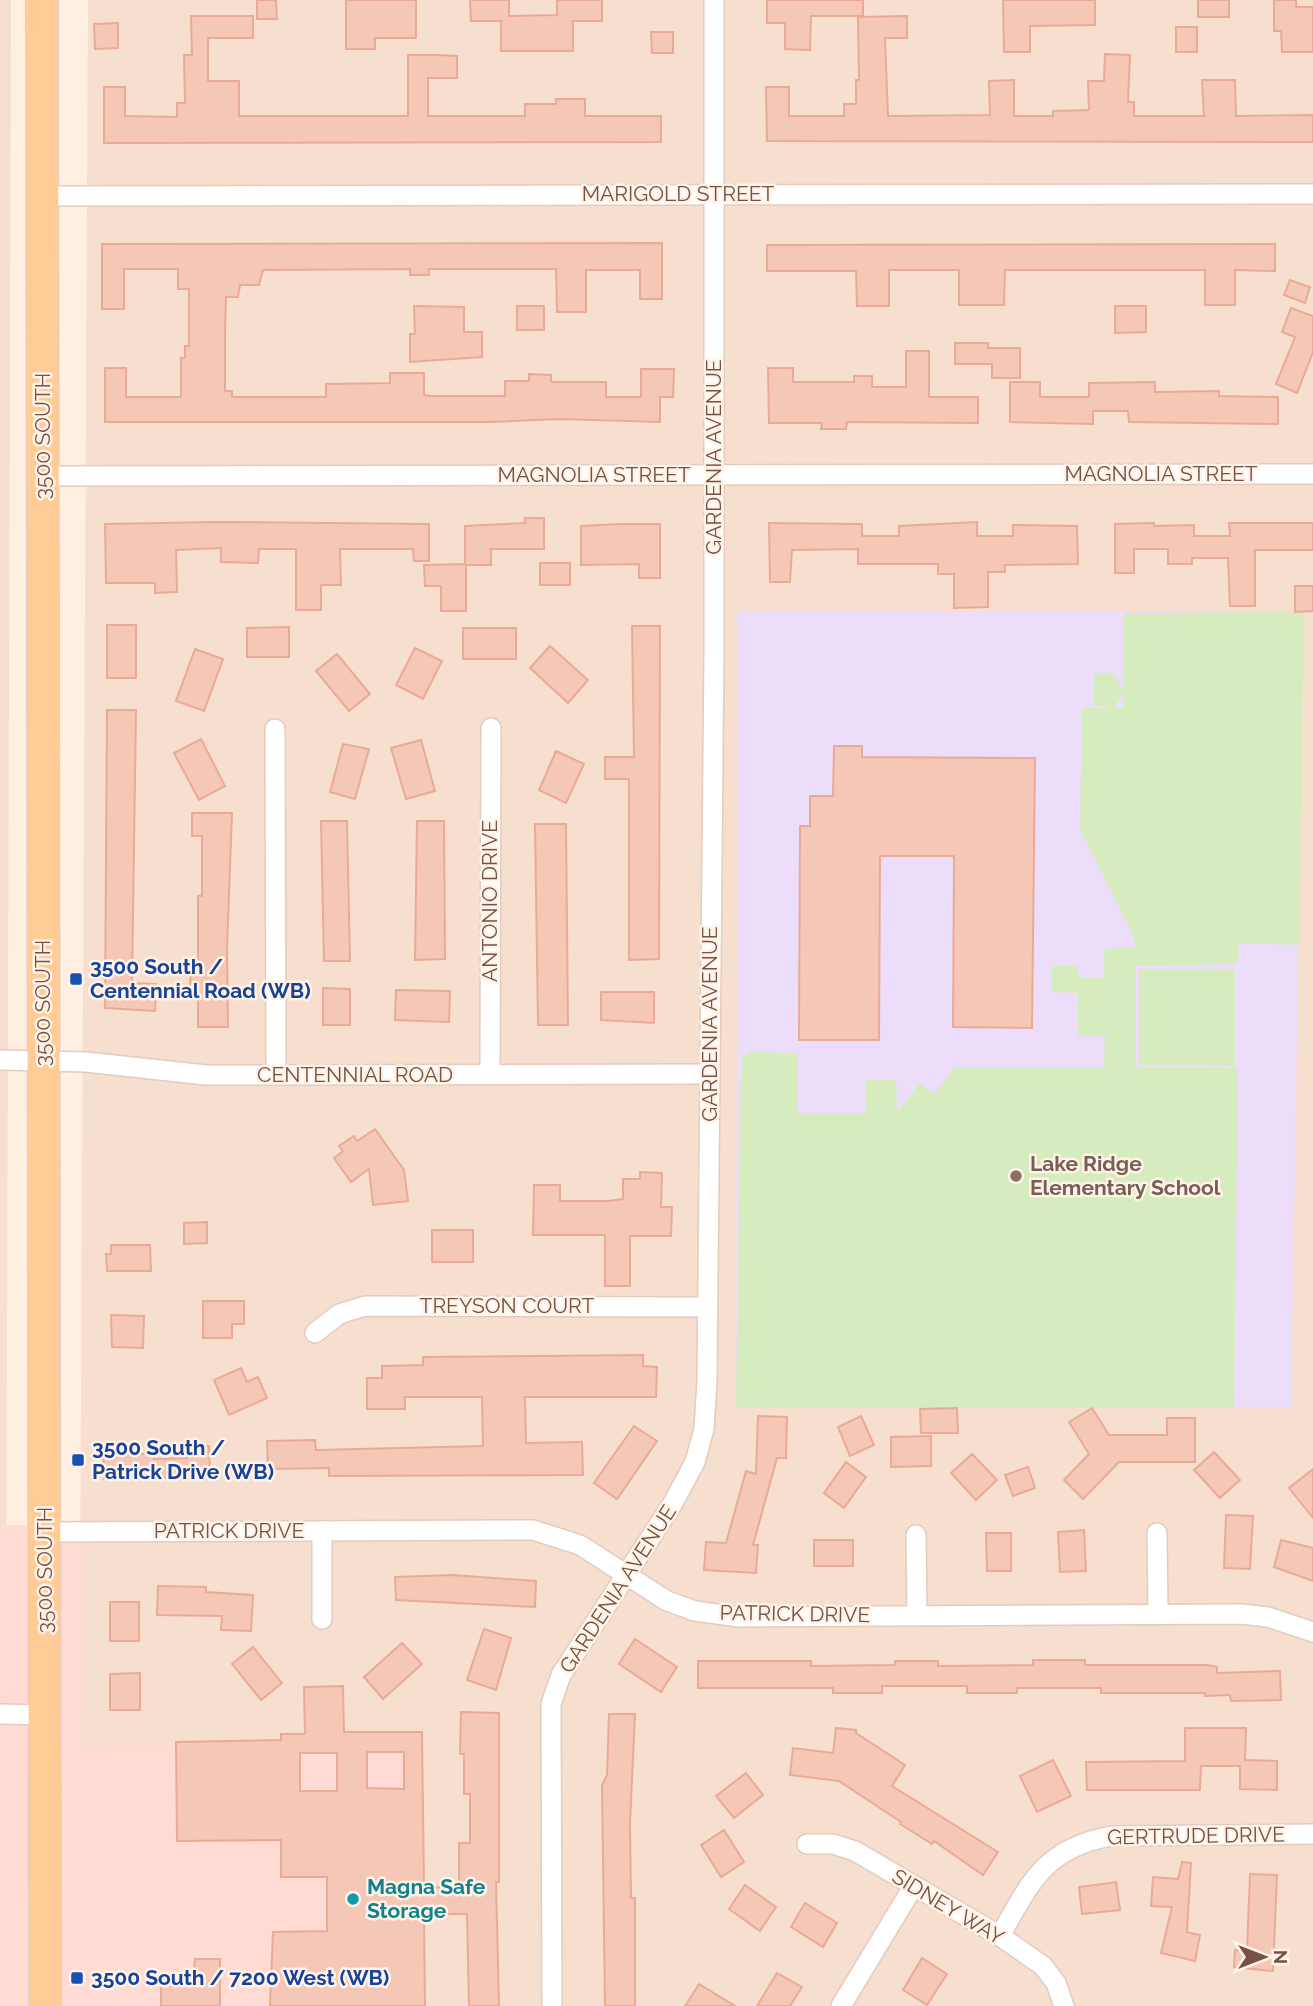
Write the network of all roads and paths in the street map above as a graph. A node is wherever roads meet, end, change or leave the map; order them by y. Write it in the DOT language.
graph roads {
  1 [pos="42,0"];
  2 [pos="715,0"];
  3 [pos="714,194"];
  4 [pos="1313,194"];
  5 [pos="42,196"];
  6 [pos="715,474"];
  7 [pos="1313,474"];
  8 [pos="43,476"];
  9 [pos="491,728"];
  10 [pos="275,729"];
  11 [pos="0,1060"];
  12 [pos="43,1060"];
  13 [pos="490,1074"];
  14 [pos="710,1074"];
  15 [pos="276,1075"];
  16 [pos="707,1307"];
  17 [pos="315,1333"];
  18 [pos="322,1531"];
  19 [pos="44,1532"];
  20 [pos="1157,1533"];
  21 [pos="916,1535"];
  22 [pos="624,1574"];
  23 [pos="1158,1614"];
  24 [pos="917,1615"];
  25 [pos="322,1619"];
  26 [pos="1313,1632"];
  27 [pos="0,1714"];
  28 [pos="45,1715"];
  29 [pos="1313,1834"];
  30 [pos="807,1844"];
  31 [pos="913,1887"];
  32 [pos="1000,1936"];
  33 [pos="45,2006"];
  34 [pos="552,2006"];
  35 [pos="841,2006"];
  36 [pos="1064,2006"];
  1 -- 5 [label="main road, 3500 SOUTH"];
  2 -- 3 [label="street, GARDENIA AVENUE"];
  3 -- 4 [label="street, MARIGOLD STREET"];
  3 -- 5 [label="street, MARIGOLD STREET"];
  3 -- 6 [label="street, GARDENIA AVENUE"];
  5 -- 8 [label="main road, 3500 SOUTH"];
  6 -- 7 [label="street, MAGNOLIA STREET"];
  6 -- 8 [label="street, MAGNOLIA STREET"];
  6 -- 14 [label="street, GARDENIA AVENUE"];
  8 -- 12 [label="main road, 3500 SOUTH"];
  9 -- 13 [label="street, ANTONIO DRIVE"];
  10 -- 15 [label="street"];
  11 -- 12 [label="street, CENTENNIAL ROAD"];
  12 -- 15 [label="street, CENTENNIAL ROAD"];
  12 -- 19 [label="main road, 3500 SOUTH"];
  13 -- 14 [label="street, CENTENNIAL ROAD"];
  13 -- 15 [label="street, CENTENNIAL ROAD"];
  14 -- 16 [label="street, GARDENIA AVENUE"];
  16 -- 17 [label="street, TREYSON COURT"];
  16 -- 22 [label="street, GARDENIA AVENUE"];
  18 -- 19 [label="street, PATRICK DRIVE"];
  18 -- 22 [label="street, PATRICK DRIVE"];
  18 -- 25 [label="street"];
  19 -- 28 [label="main road, 3500 SOUTH"];
  20 -- 23 [label="street"];
  21 -- 24 [label="street"];
  22 -- 24 [label="street, PATRICK DRIVE"];
  22 -- 34 [label="street, GARDENIA AVENUE"];
  23 -- 24 [label="street, PATRICK DRIVE"];
  23 -- 26 [label="street, PATRICK DRIVE"];
  27 -- 28 [label="street"];
  28 -- 33 [label="main road, 3500 SOUTH"];
  29 -- 32 [label="street, GERTRUDE DRIVE"];
  30 -- 31 [label="street, SIDNEY WAY"];
  31 -- 32 [label="street, SIDNEY WAY"];
  31 -- 35 [label="street"];
  32 -- 36 [label="street, SIDNEY WAY"];
}
